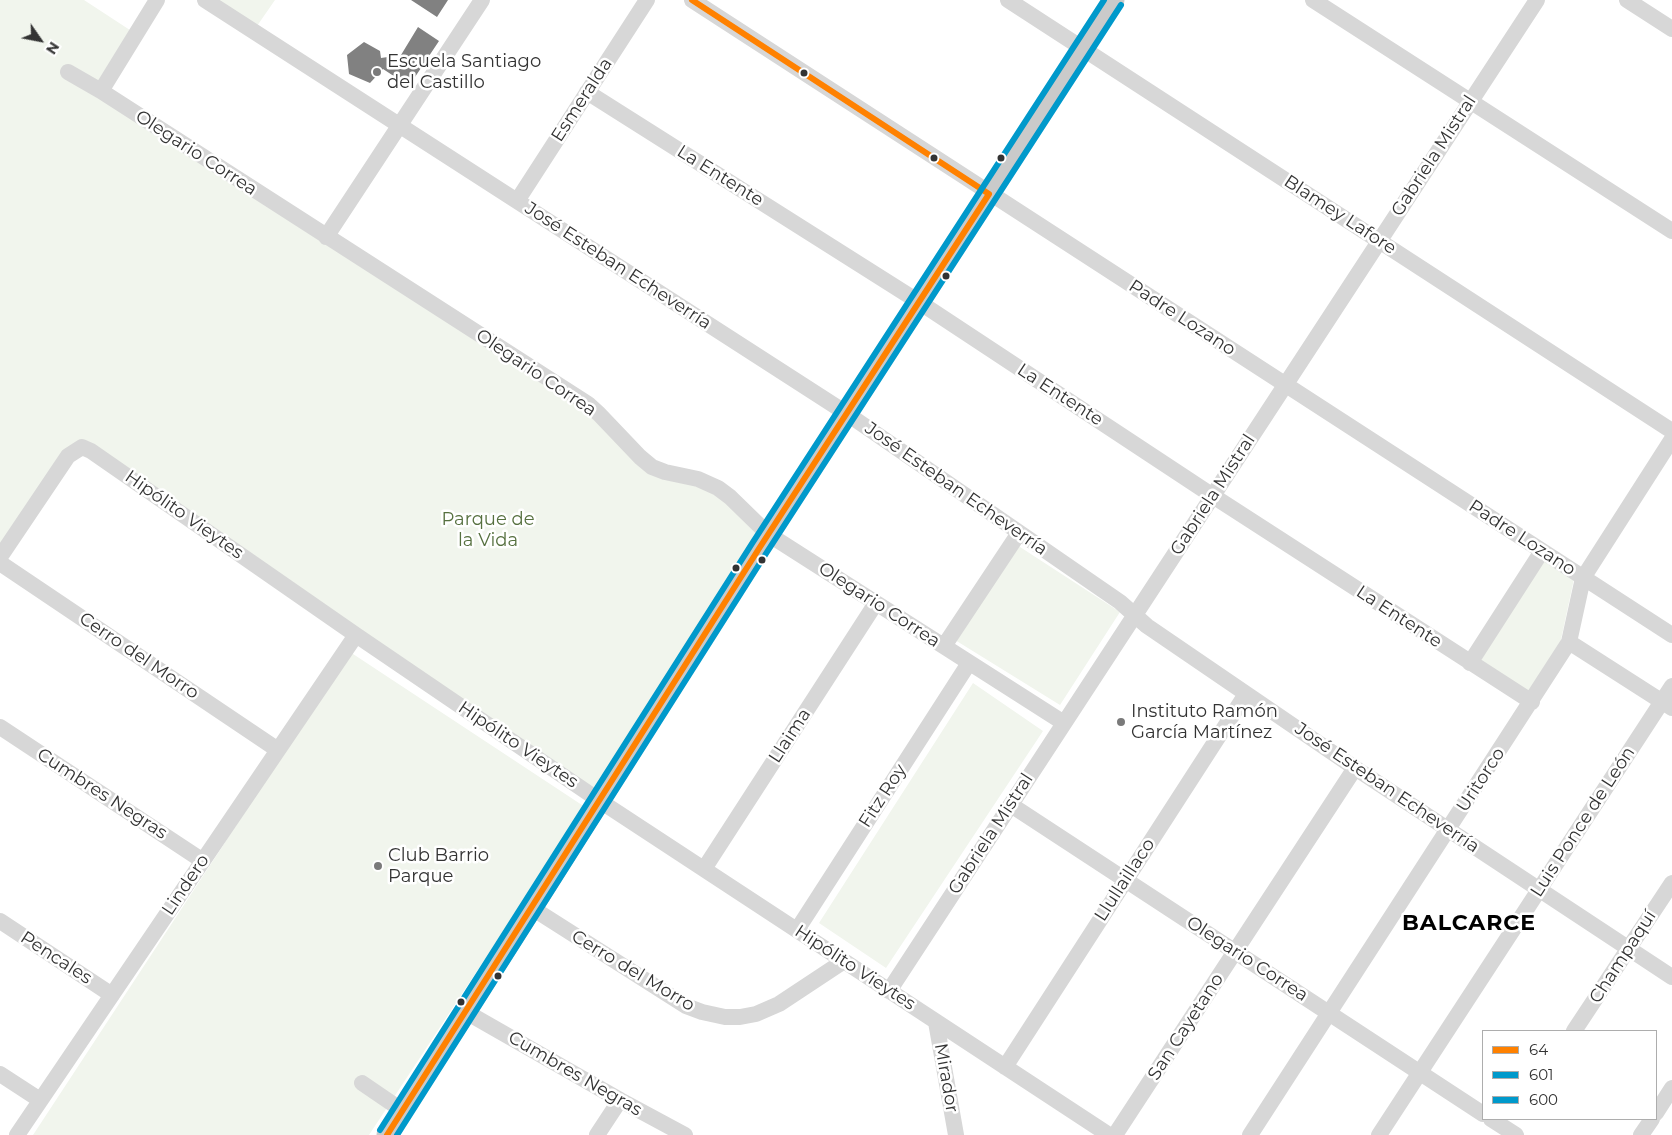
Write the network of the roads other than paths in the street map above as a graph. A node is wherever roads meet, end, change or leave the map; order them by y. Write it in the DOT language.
graph roads {
  1 [pos="157,0"];
  2 [pos="205,0"];
  3 [pos="482,0"];
  4 [pos="646,0"];
  5 [pos="692,0"];
  6 [pos="1008,0"];
  7 [pos="1114,0"];
  8 [pos="1313,0"];
  9 [pos="1537,0"];
  10 [pos="1627,0"];
  11 [pos="1672,29"];
  12 [pos="1082,48"];
  13 [pos="68,72"];
  14 [pos="101,91"];
  15 [pos="587,92"];
  16 [pos="1470,101"];
  17 [pos="400,126"];
  18 [pos="989,194"];
  19 [pos="517,201"];
  20 [pos="1672,232"];
  21 [pos="326,237"];
  22 [pos="1379,241"];
  23 [pos="919,302"];
  24 [pos="1285,385"];
  25 [pos="846,413"];
  26 [pos="1672,430"];
  27 [pos="1672,439"];
  28 [pos="1213,496"];
  29 [pos="1019,532"];
  30 [pos="768,534"];
  31 [pos="1542,551"];
  32 [pos="0,557"];
  33 [pos="0,563"];
  34 [pos="1583,578"];
  35 [pos="876,603"];
  36 [pos="1135,615"];
  37 [pos="356,635"];
  38 [pos="1672,635"];
  39 [pos="1570,642"];
  40 [pos="944,646"];
  41 [pos="969,663"];
  42 [pos="1470,663"];
  43 [pos="1672,686"];
  44 [pos="1246,694"];
  45 [pos="1532,702"];
  46 [pos="1667,705"];
  47 [pos="1064,724"];
  48 [pos="0,727"];
  49 [pos="278,750"];
  50 [pos="1355,768"];
  51 [pos="600,800"];
  52 [pos="1011,805"];
  53 [pos="1449,830"];
  54 [pos="203,860"];
  55 [pos="704,869"];
  56 [pos="1125,880"];
  57 [pos="1672,883"];
  58 [pos="1539,889"];
  59 [pos="532,908"];
  60 [pos="0,921"];
  61 [pos="797,930"];
  62 [pos="1628,948"];
  63 [pos="1235,952"];
  64 [pos="844,961"];
  65 [pos="1672,977"];
  66 [pos="889,991"];
  67 [pos="112,995"];
  68 [pos="466,1012"];
  69 [pos="1329,1013"];
  70 [pos="936,1022"];
  71 [pos="1575,1030"];
  72 [pos="1005,1067"];
  73 [pos="1420,1072"];
  74 [pos="0,1074"];
  75 [pos="362,1083"];
  76 [pos="1672,1088"];
  77 [pos="40,1100"];
  78 [pos="620,1100"];
  79 [pos="403,1111"];
  80 [pos="1657,1111"];
  81 [pos="1482,1113"];
  82 [pos="1493,1120"];
  83 [pos="1651,1120"];
  84 [pos="1512,1130"];
  85 [pos="17,1135"];
  86 [pos="387,1135"];
  87 [pos="597,1135"];
  88 [pos="685,1135"];
  89 [pos="956,1135"];
  90 [pos="1108,1135"];
  91 [pos="1116,1135"];
  92 [pos="1250,1135"];
  93 [pos="1379,1135"];
  94 [pos="1641,1135"];
  1 -- 14 [label="street"];
  2 -- 17 [label="street, José Esteban Echeverría"];
  3 -- 17 [label="street"];
  4 -- 15 [label="street, Esmeralda"];
  5 -- 18 [label="street, Padre Lozano"];
  6 -- 12 [label="street, Blamey Lafore"];
  7 -- 12 [label="main road"];
  8 -- 16 [label="street"];
  9 -- 16 [label="street, Gabriela Mistral"];
  10 -- 11 [label="street"];
  12 -- 18 [label="main road"];
  12 -- 22 [label="street, Blamey Lafore"];
  13 -- 14 [label="street, Olegario Correa"];
  14 -- 21 [label="street, Olegario Correa"];
  15 -- 19 [label="street, Esmeralda"];
  15 -- 23 [label="street, La Entente"];
  16 -- 20 [label="street"];
  16 -- 22 [label="street, Gabriela Mistral"];
  17 -- 19 [label="street, José Esteban Echeverría"];
  17 -- 21 [label="street"];
  18 -- 23 [label="main road"];
  18 -- 24 [label="street, Padre Lozano"];
  19 -- 25 [label="street, José Esteban Echeverría"];
  21 -- 30 [label="street, Olegario Correa"];
  22 -- 24 [label="street, Gabriela Mistral"];
  22 -- 26 [label="street, Blamey Lafore"];
  23 -- 25 [label="main road"];
  23 -- 28 [label="street, La Entente"];
  24 -- 28 [label="street, Gabriela Mistral"];
  24 -- 31 [label="street, Padre Lozano"];
  25 -- 29 [label="street, José Esteban Echeverría"];
  25 -- 30 [label="main road"];
  27 -- 34 [label="street, Uritorco"];
  28 -- 36 [label="street, Gabriela Mistral"];
  28 -- 42 [label="street, La Entente"];
  29 -- 36 [label="street, José Esteban Echeverría"];
  29 -- 40 [label="street"];
  30 -- 35 [label="street, Olegario Correa"];
  30 -- 51 [label="main road"];
  31 -- 34 [label="street, Padre Lozano"];
  31 -- 42 [label="street"];
  32 -- 37 [label="street, Hipólito Vieytes"];
  33 -- 49 [label="street, Cerro del Morro"];
  34 -- 38 [label="street, Padre Lozano"];
  34 -- 39 [label="street, Uritorco"];
  35 -- 40 [label="street, Olegario Correa"];
  35 -- 55 [label="street, Llaima"];
  36 -- 44 [label="street, José Esteban Echeverría"];
  36 -- 47 [label="street, Gabriela Mistral"];
  37 -- 49 [label="street, Lindero"];
  37 -- 51 [label="street, Hipólito Vieytes"];
  39 -- 45 [label="street, Uritorco"];
  39 -- 46 [label="street"];
  40 -- 41 [label="street, Olegario Correa"];
  41 -- 47 [label="street, Olegario Correa"];
  41 -- 61 [label="street, Fitz Roy"];
  42 -- 45 [label="street, La Entente"];
  43 -- 46 [label="street, Luis Ponce de León"];
  44 -- 50 [label="street, José Esteban Echeverría"];
  44 -- 56 [label="street, Llullaillaco"];
  45 -- 53 [label="street, Uritorco"];
  46 -- 58 [label="street, Luis Ponce de León"];
  47 -- 52 [label="street, Gabriela Mistral"];
  48 -- 54 [label="street, Cumbres Negras"];
  49 -- 54 [label="street, Lindero"];
  50 -- 53 [label="street, José Esteban Echeverría"];
  50 -- 63 [label="street, San Cayetano"];
  51 -- 55 [label="street, Hipólito Vieytes"];
  51 -- 59 [label="main road"];
  52 -- 56 [label="street, Olegario Correa"];
  52 -- 66 [label="street, Gabriela Mistral"];
  53 -- 58 [label="street, José Esteban Echeverría"];
  53 -- 69 [label="street, Uritorco"];
  54 -- 67 [label="street, Lindero"];
  55 -- 61 [label="street, Hipólito Vieytes"];
  56 -- 63 [label="street, Olegario Correa"];
  56 -- 72 [label="street, Llullaillaco"];
  57 -- 62 [label="street, Champaquí"];
  58 -- 62 [label="street, José Esteban Echeverría"];
  58 -- 73 [label="street, Luis Ponce de León"];
  59 -- 64 [label="street, Cerro del Morro"];
  59 -- 68 [label="main road"];
  60 -- 67 [label="street, Pencales"];
  61 -- 64 [label="street, Hipólito Vieytes"];
  62 -- 65 [label="street, José Esteban Echeverría"];
  62 -- 71 [label="street, Champaquí"];
  63 -- 69 [label="street, Olegario Correa"];
  63 -- 91 [label="street, San Cayetano"];
  64 -- 66 [label="street, Hipólito Vieytes"];
  66 -- 70 [label="street, Hipólito Vieytes"];
  67 -- 77 [label="street, Lindero"];
  68 -- 78 [label="street, Cumbres Negras"];
  68 -- 79 [label="main road"];
  69 -- 73 [label="street, Olegario Correa"];
  69 -- 92 [label="street, Uritorco"];
  70 -- 72 [label="street, Hipólito Vieytes"];
  70 -- 89 [label="street, Mirador"];
  72 -- 90 [label="street, Hipólito Vieytes"];
  73 -- 81 [label="street, Olegario Correa"];
  73 -- 93 [label="street, Luis Ponce de León"];
  74 -- 77 [label="street"];
  75 -- 79 [label="street"];
  76 -- 80 [label="street"];
  77 -- 85 [label="street, Lindero"];
  78 -- 87 [label="street"];
  78 -- 88 [label="street, Cumbres Negras"];
  79 -- 86 [label="main road"];
  82 -- 84 [label="street"];
  83 -- 94 [label="street"];
}
